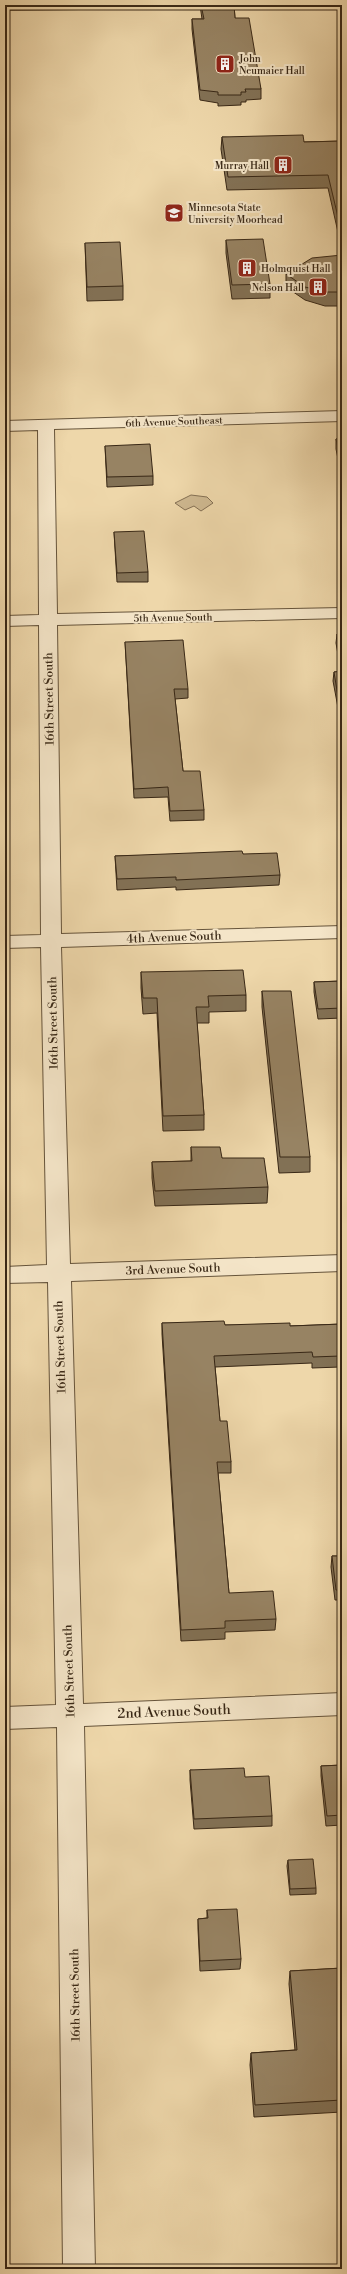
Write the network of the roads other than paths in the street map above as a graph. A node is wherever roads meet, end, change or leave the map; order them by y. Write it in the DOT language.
graph roads {
  1 [pos="37,5"];
  2 [pos="80,5"];
  3 [pos="5,6"];
  4 [pos="342,416"];
  5 [pos="46,425"];
  6 [pos="5,426"];
  7 [pos="342,613"];
  8 [pos="48,620"];
  9 [pos="5,621"];
  10 [pos="342,932"];
  11 [pos="52,941"];
  12 [pos="5,942"];
  13 [pos="342,1263"];
  14 [pos="58,1274"];
  15 [pos="5,1276"];
  16 [pos="342,1704"];
  17 [pos="70,1716"];
  18 [pos="5,1718"];
  19 [pos="79,2269"];
  1 -- 2 [label="street"];
  1 -- 3 [label="street"];
  4 -- 5 [label="street, 6th Avenue Southeast"];
  5 -- 6 [label="street, 6th Avenue Southeast"];
  5 -- 8 [label="street, 16th Street South"];
  7 -- 8 [label="street, 5th Avenue South"];
  8 -- 9 [label="street, 5th Avenue South"];
  8 -- 11 [label="street, 16th Street South"];
  10 -- 11 [label="street, 4th Avenue South"];
  11 -- 12 [label="street, 4th Avenue South"];
  11 -- 14 [label="street, 16th Street South"];
  13 -- 14 [label="street, 3rd Avenue South"];
  14 -- 15 [label="street, 3rd Avenue South"];
  14 -- 17 [label="street, 16th Street South"];
  16 -- 17 [label="street, 2nd Avenue South"];
  17 -- 18 [label="street, 2nd Avenue South"];
  17 -- 19 [label="street, 16th Street South"];
}
